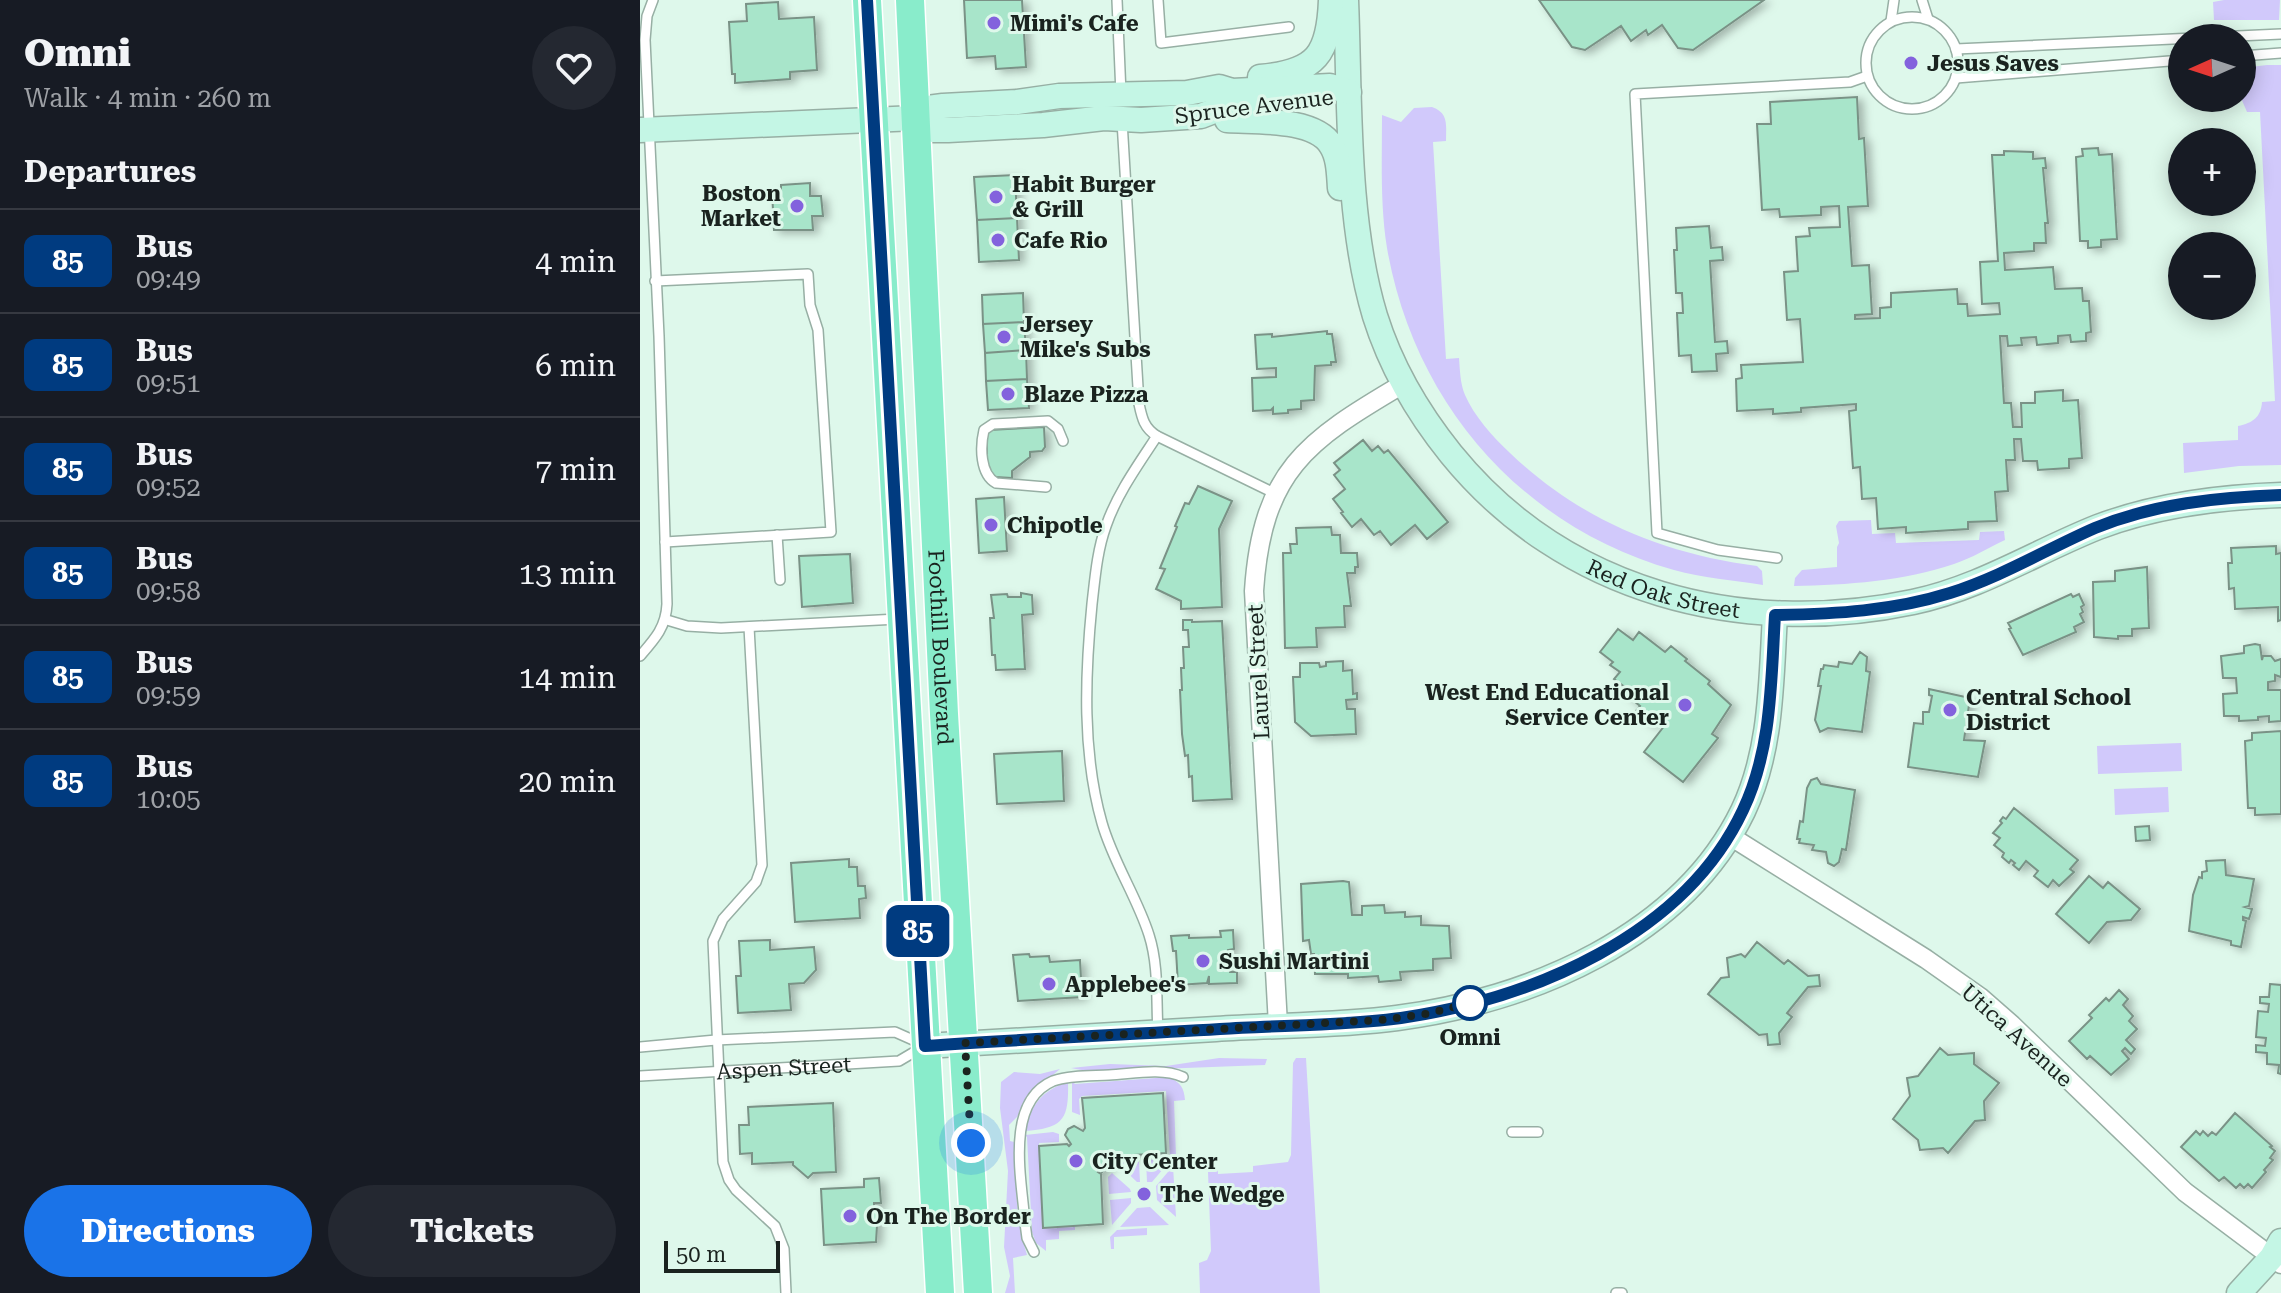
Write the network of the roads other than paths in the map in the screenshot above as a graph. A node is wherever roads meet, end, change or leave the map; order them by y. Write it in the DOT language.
graph roads {
  1 [pos="653,0"];
  2 [pos="867,0"];
  3 [pos="910,0"];
  4 [pos="1117,0"];
  5 [pos="1158,0"];
  6 [pos="1331,0"];
  7 [pos="1346,0"];
  8 [pos="1894,0"];
  9 [pos="1922,0"];
  10 [pos="1928,19"];
  11 [pos="1891,21"];
  12 [pos="1289,27"];
  13 [pos="2281,34"];
  14 [pos="1956,49"];
  15 [pos="2281,53"];
  16 [pos="2256,55"];
  17 [pos="2168,61"];
  18 [pos="1867,76"];
  19 [pos="1956,78"];
  20 [pos="1219,87"];
  21 [pos="1349,92"];
  22 [pos="1122,108"];
  23 [pos="1201,116"];
  24 [pos="916,118"];
  25 [pos="874,121"];
  26 [pos="645,130"];
  27 [pos="1356,218"];
  28 [pos="655,281"];
  29 [pos="1403,384"];
  30 [pos="1157,436"];
  31 [pos="1063,441"];
  32 [pos="1046,487"];
  33 [pos="1274,493"];
  34 [pos="2281,495"];
  35 [pos="777,535"];
  36 [pos="665,542"];
  37 [pos="1777,558"];
  38 [pos="780,580"];
  39 [pos="1775,615"];
  40 [pos="903,619"];
  41 [pos="667,620"];
  42 [pos="749,627"];
  43 [pos="640,656"];
  44 [pos="1730,836"];
  45 [pos="1278,1025"];
  46 [pos="1158,1032"];
  47 [pos="716,1040"];
  48 [pos="965,1043"];
  49 [pos="925,1046"];
  50 [pos="640,1047"];
  51 [pos="718,1072"];
  52 [pos="640,1076"];
  53 [pos="1183,1077"];
  54 [pos="1512,1132"];
  55 [pos="1538,1132"];
  56 [pos="1034,1252"];
  57 [pos="2278,1254"];
  58 [pos="786,1293"];
  59 [pos="940,1293"];
  60 [pos="978,1293"];
  61 [pos="1616,1293"];
  62 [pos="1622,1293"];
  63 [pos="2239,1293"];
  1 -- 26 [label="lane"];
  2 -- 25 [label="main road, Foothill Boulevard"];
  3 -- 24 [label="main road, Foothill Boulevard"];
  4 -- 22 [label="lane"];
  5 -- 12 [label="lane"];
  6 -- 20 [label="street"];
  7 -- 21 [label="street, Red Oak Street"];
  8 -- 11 [label="lane"];
  9 -- 10 [label="lane"];
  10 -- 11 [label="lane"];
  10 -- 14 [label="lane"];
  11 -- 18 [label="lane"];
  13 -- 14 [label="lane"];
  14 -- 19 [label="lane"];
  15 -- 16 [label="lane"];
  17 -- 19 [label="lane"];
  18 -- 19 [label="lane"];
  18 -- 37 [label="lane"];
  20 -- 21 [label="street, Spruce Avenue"];
  20 -- 22 [label="street, Spruce Avenue"];
  21 -- 23 [label="street, Spruce Avenue"];
  21 -- 27 [label="street, Red Oak Street"];
  22 -- 23 [label="street, Spruce Avenue"];
  22 -- 24 [label="street, Spruce Avenue"];
  22 -- 30 [label="lane"];
  23 -- 27 [label="street"];
  24 -- 25 [label="street, Spruce Avenue"];
  24 -- 48 [label="main road, Foothill Boulevard"];
  25 -- 26 [label="street, Spruce Avenue"];
  25 -- 40 [label="main road, Foothill Boulevard"];
  26 -- 28 [label="lane"];
  27 -- 29 [label="street, Red Oak Street"];
  28 -- 35 [label="lane"];
  28 -- 36 [label="lane"];
  29 -- 33 [label="street, Laurel Street"];
  29 -- 39 [label="street, Red Oak Street"];
  30 -- 33 [label="lane"];
  30 -- 46 [label="lane"];
  31 -- 32 [label="lane"];
  33 -- 45 [label="street, Laurel Street"];
  34 -- 39 [label="street, Red Oak Street"];
  35 -- 36 [label="lane"];
  35 -- 38 [label="lane"];
  36 -- 41 [label="lane"];
  39 -- 44 [label="street, Aspen Street"];
  40 -- 42 [label="lane"];
  40 -- 49 [label="main road, Foothill Boulevard"];
  41 -- 42 [label="lane"];
  41 -- 43 [label="lane"];
  42 -- 47 [label="lane"];
  44 -- 45 [label="street, Aspen Street"];
  44 -- 57 [label="street, Utica Avenue"];
  45 -- 46 [label="street, Aspen Street"];
  46 -- 48 [label="street, Aspen Street"];
  47 -- 49 [label="lane, Aspen Street"];
  47 -- 50 [label="lane, Aspen Street"];
  47 -- 51 [label="lane"];
  48 -- 49 [label="street, Aspen Street"];
  48 -- 60 [label="main road, Foothill Boulevard"];
  49 -- 51 [label="lane, Aspen Street"];
  49 -- 59 [label="main road, Foothill Boulevard"];
  51 -- 52 [label="lane, Aspen Street"];
  51 -- 58 [label="lane"];
  53 -- 56 [label="lane"];
  54 -- 55 [label="lane"];
  57 -- 63 [label="street"];
  61 -- 62 [label="lane"];
}
